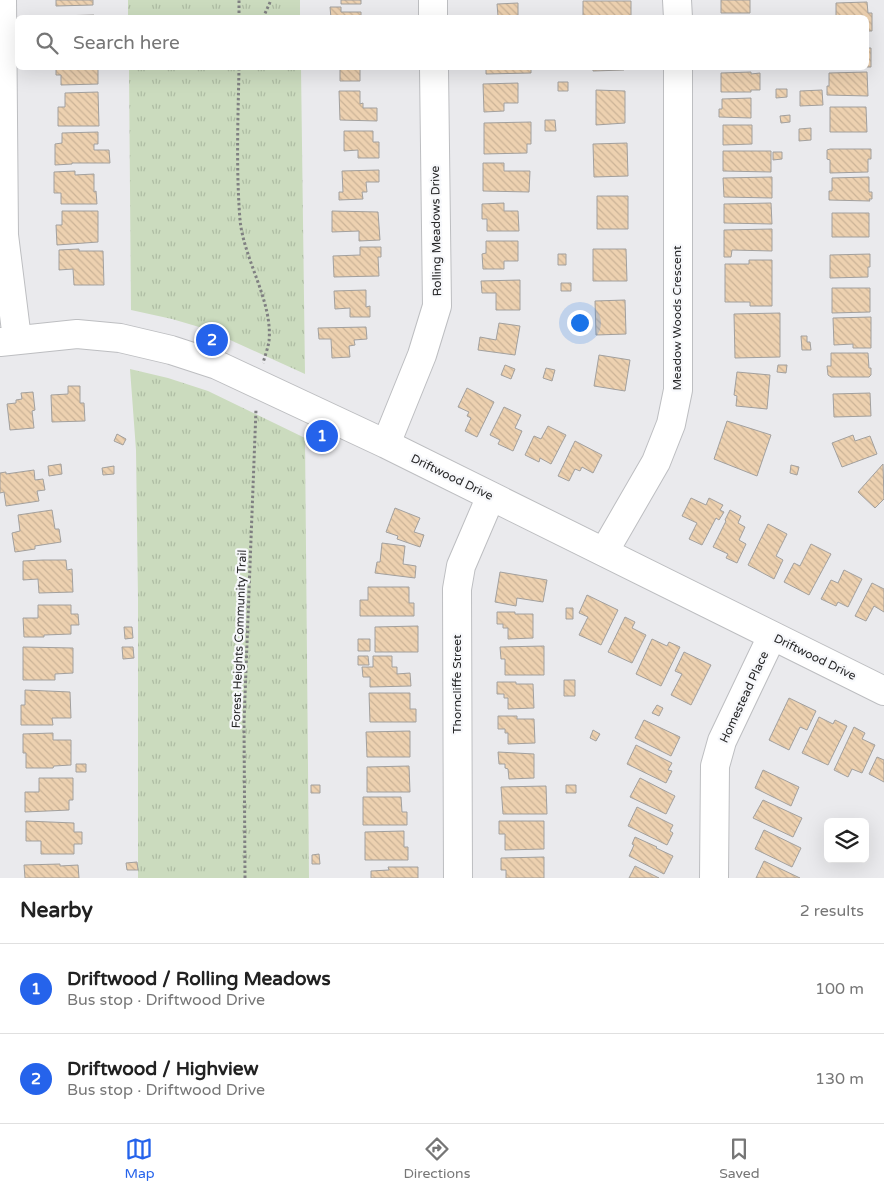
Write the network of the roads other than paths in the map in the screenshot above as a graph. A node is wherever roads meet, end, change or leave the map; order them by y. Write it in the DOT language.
graph roads {
  1 [pos="2,0"];
  2 [pos="433,0"];
  3 [pos="676,0"];
  4 [pos="433,15"];
  5 [pos="678,15"];
  6 [pos="434,70"];
  7 [pos="678,70"];
  8 [pos="9,341"];
  9 [pos="386,444"];
  10 [pos="491,496"];
  11 [pos="604,552"];
  12 [pos="772,636"];
  13 [pos="884,691"];
  14 [pos="458,878"];
  15 [pos="714,878"];
  1 -- 8 [label="street"];
  2 -- 4 [label="street"];
  3 -- 5 [label="street"];
  6 -- 9 [label="street, Rolling Meadows Drive"];
  7 -- 11 [label="street, Meadow Woods Crescent"];
  8 -- 9 [label="street, Driftwood Drive"];
  9 -- 10 [label="street, Driftwood Drive"];
  10 -- 11 [label="street, Driftwood Drive"];
  10 -- 14 [label="street, Thorncliffe Street"];
  11 -- 12 [label="street, Driftwood Drive"];
  12 -- 13 [label="street, Driftwood Drive"];
  12 -- 15 [label="street, Homestead Place"];
}
